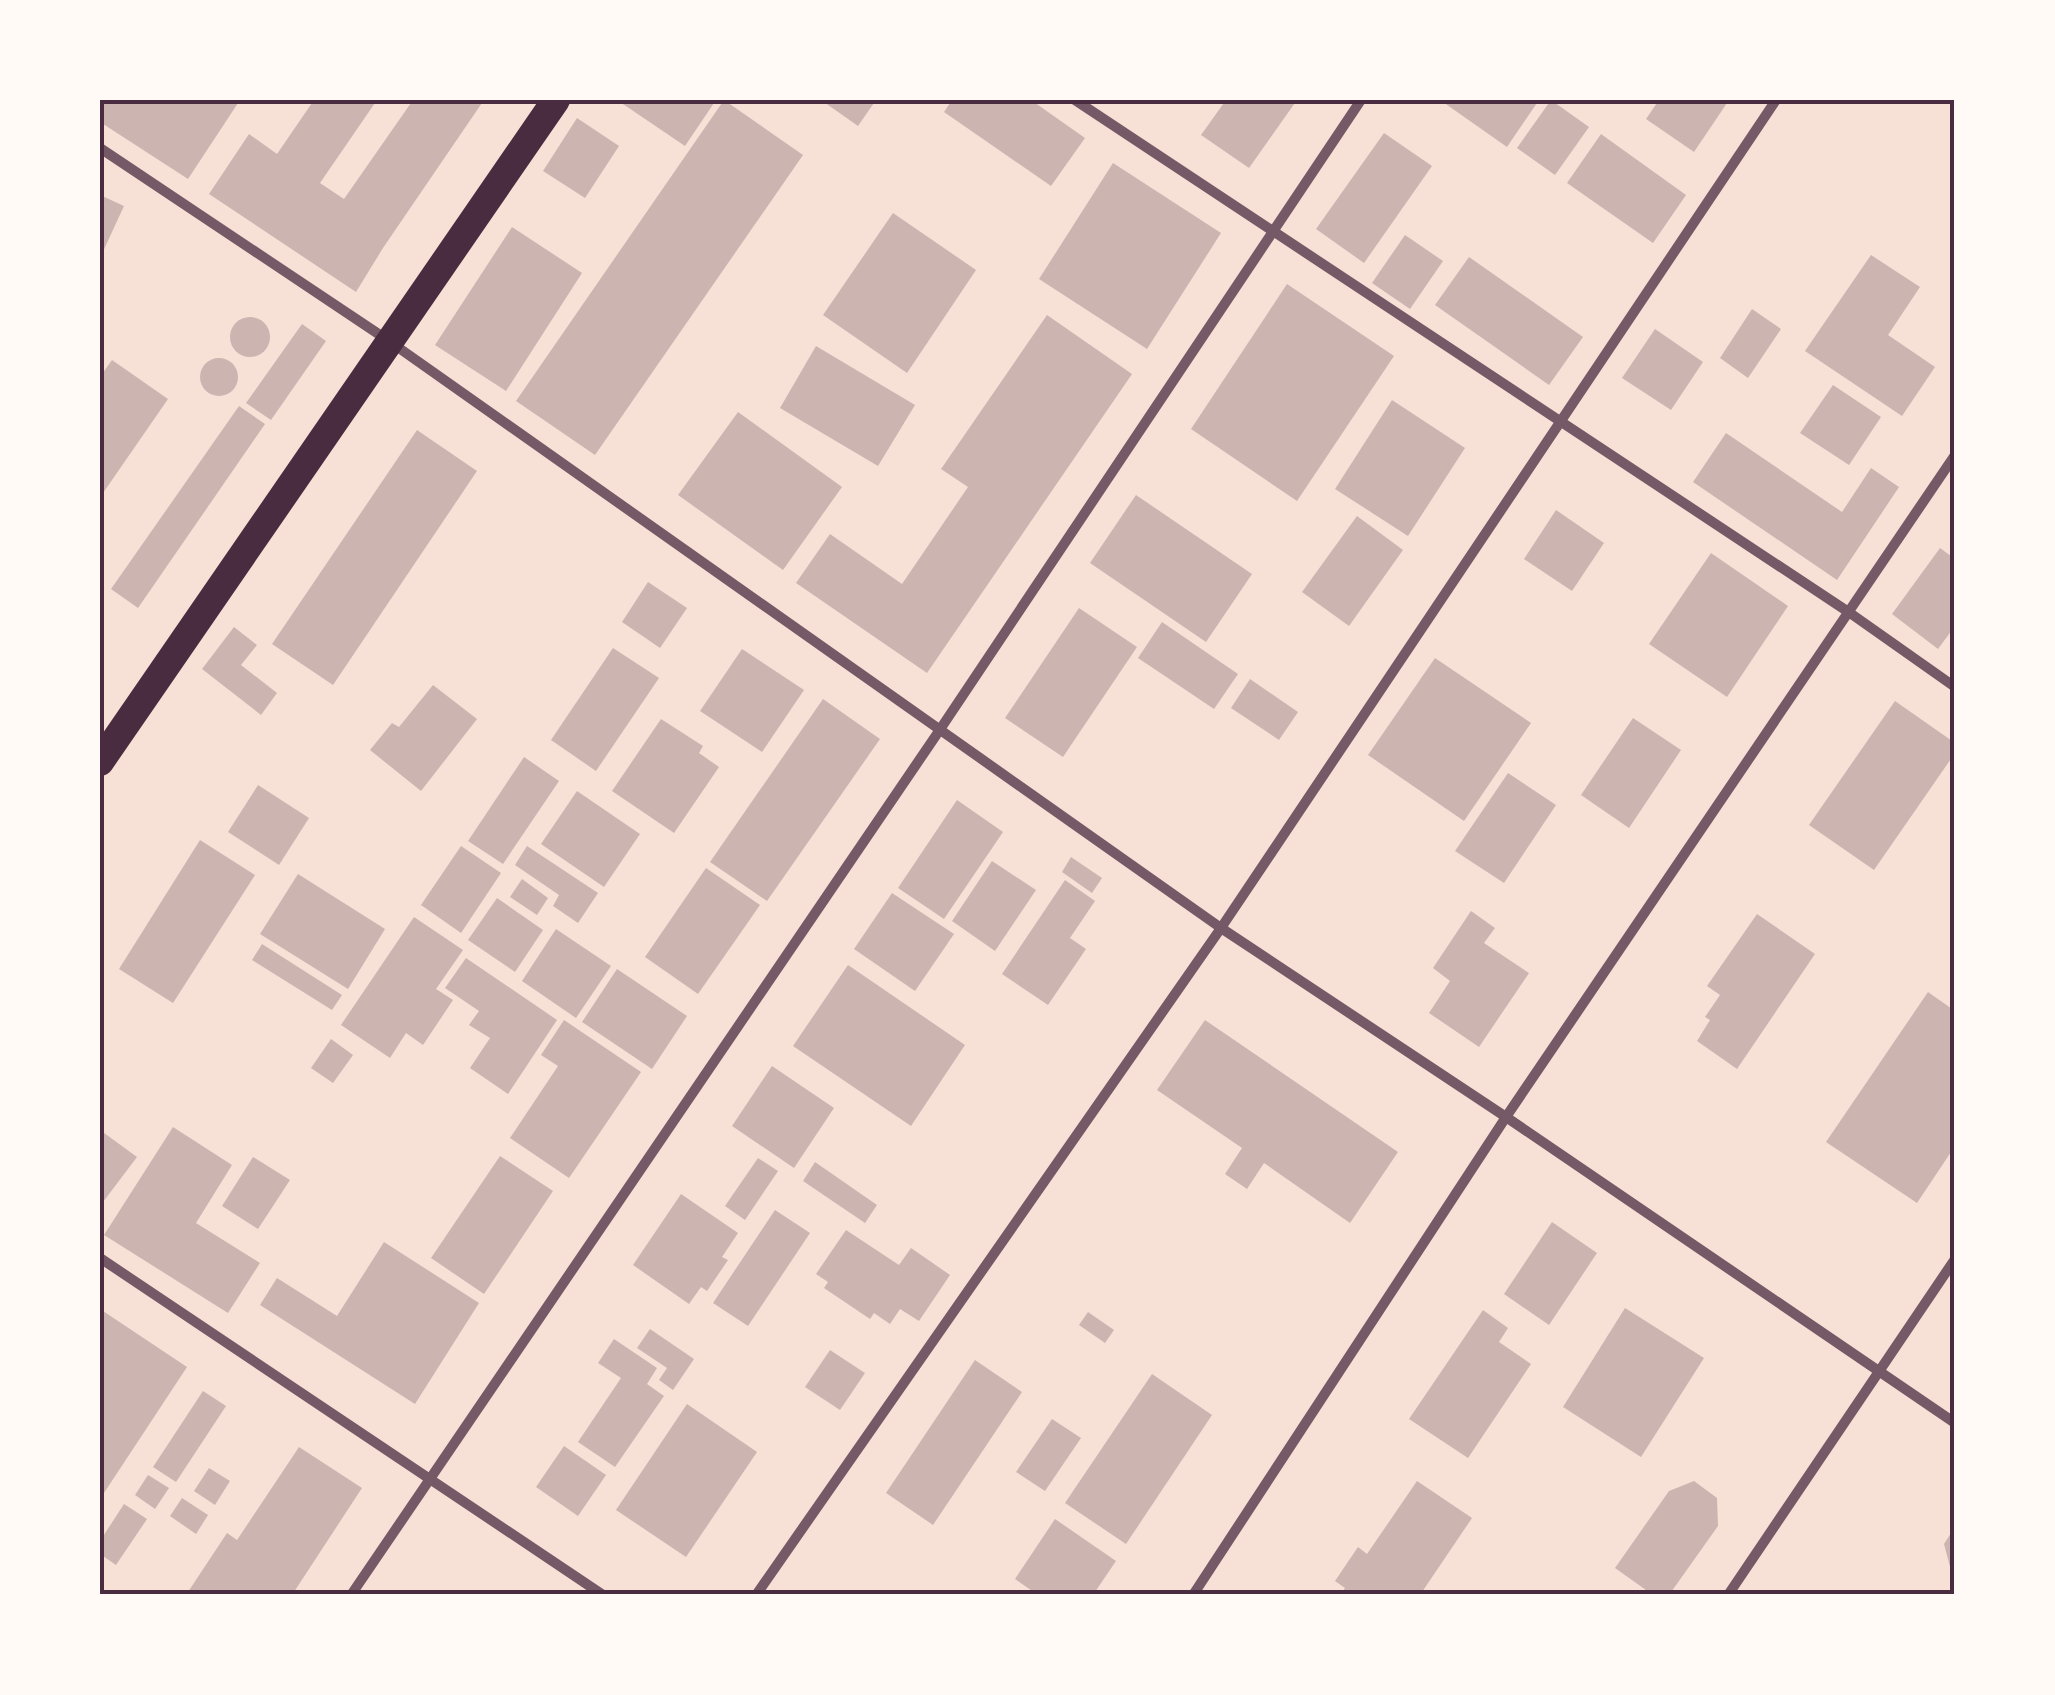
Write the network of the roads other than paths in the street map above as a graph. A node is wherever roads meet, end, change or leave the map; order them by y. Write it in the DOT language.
graph roads {
  1 [pos="556,100"];
  2 [pos="1075,100"];
  3 [pos="1361,100"];
  4 [pos="1776,100"];
  5 [pos="100,148"];
  6 [pos="1273,231"];
  7 [pos="390,341"];
  8 [pos="1561,421"];
  9 [pos="1955,455"];
  10 [pos="1850,612"];
  11 [pos="1955,687"];
  12 [pos="938,730"];
  13 [pos="100,762"];
  14 [pos="1221,928"];
  15 [pos="1506,1116"];
  16 [pos="100,1258"];
  17 [pos="1955,1259"];
  18 [pos="1879,1371"];
  19 [pos="1955,1423"];
  20 [pos="430,1478"];
  21 [pos="351,1595"];
  22 [pos="603,1595"];
  23 [pos="756,1595"];
  24 [pos="1193,1595"];
  25 [pos="1728,1595"];
  1 -- 7 [label="highway"];
  2 -- 6 [label="street"];
  3 -- 6 [label="street"];
  4 -- 8 [label="street"];
  5 -- 7 [label="street"];
  6 -- 8 [label="street"];
  6 -- 12 [label="street"];
  7 -- 12 [label="street"];
  7 -- 13 [label="highway"];
  8 -- 10 [label="street"];
  8 -- 14 [label="street"];
  9 -- 10 [label="street"];
  10 -- 11 [label="street"];
  10 -- 15 [label="street"];
  12 -- 14 [label="street"];
  12 -- 20 [label="street"];
  14 -- 15 [label="street"];
  14 -- 23 [label="street"];
  15 -- 18 [label="street"];
  15 -- 24 [label="street"];
  16 -- 20 [label="street"];
  17 -- 18 [label="street"];
  18 -- 19 [label="street"];
  18 -- 25 [label="street"];
  20 -- 21 [label="street"];
  20 -- 22 [label="street"];
}
